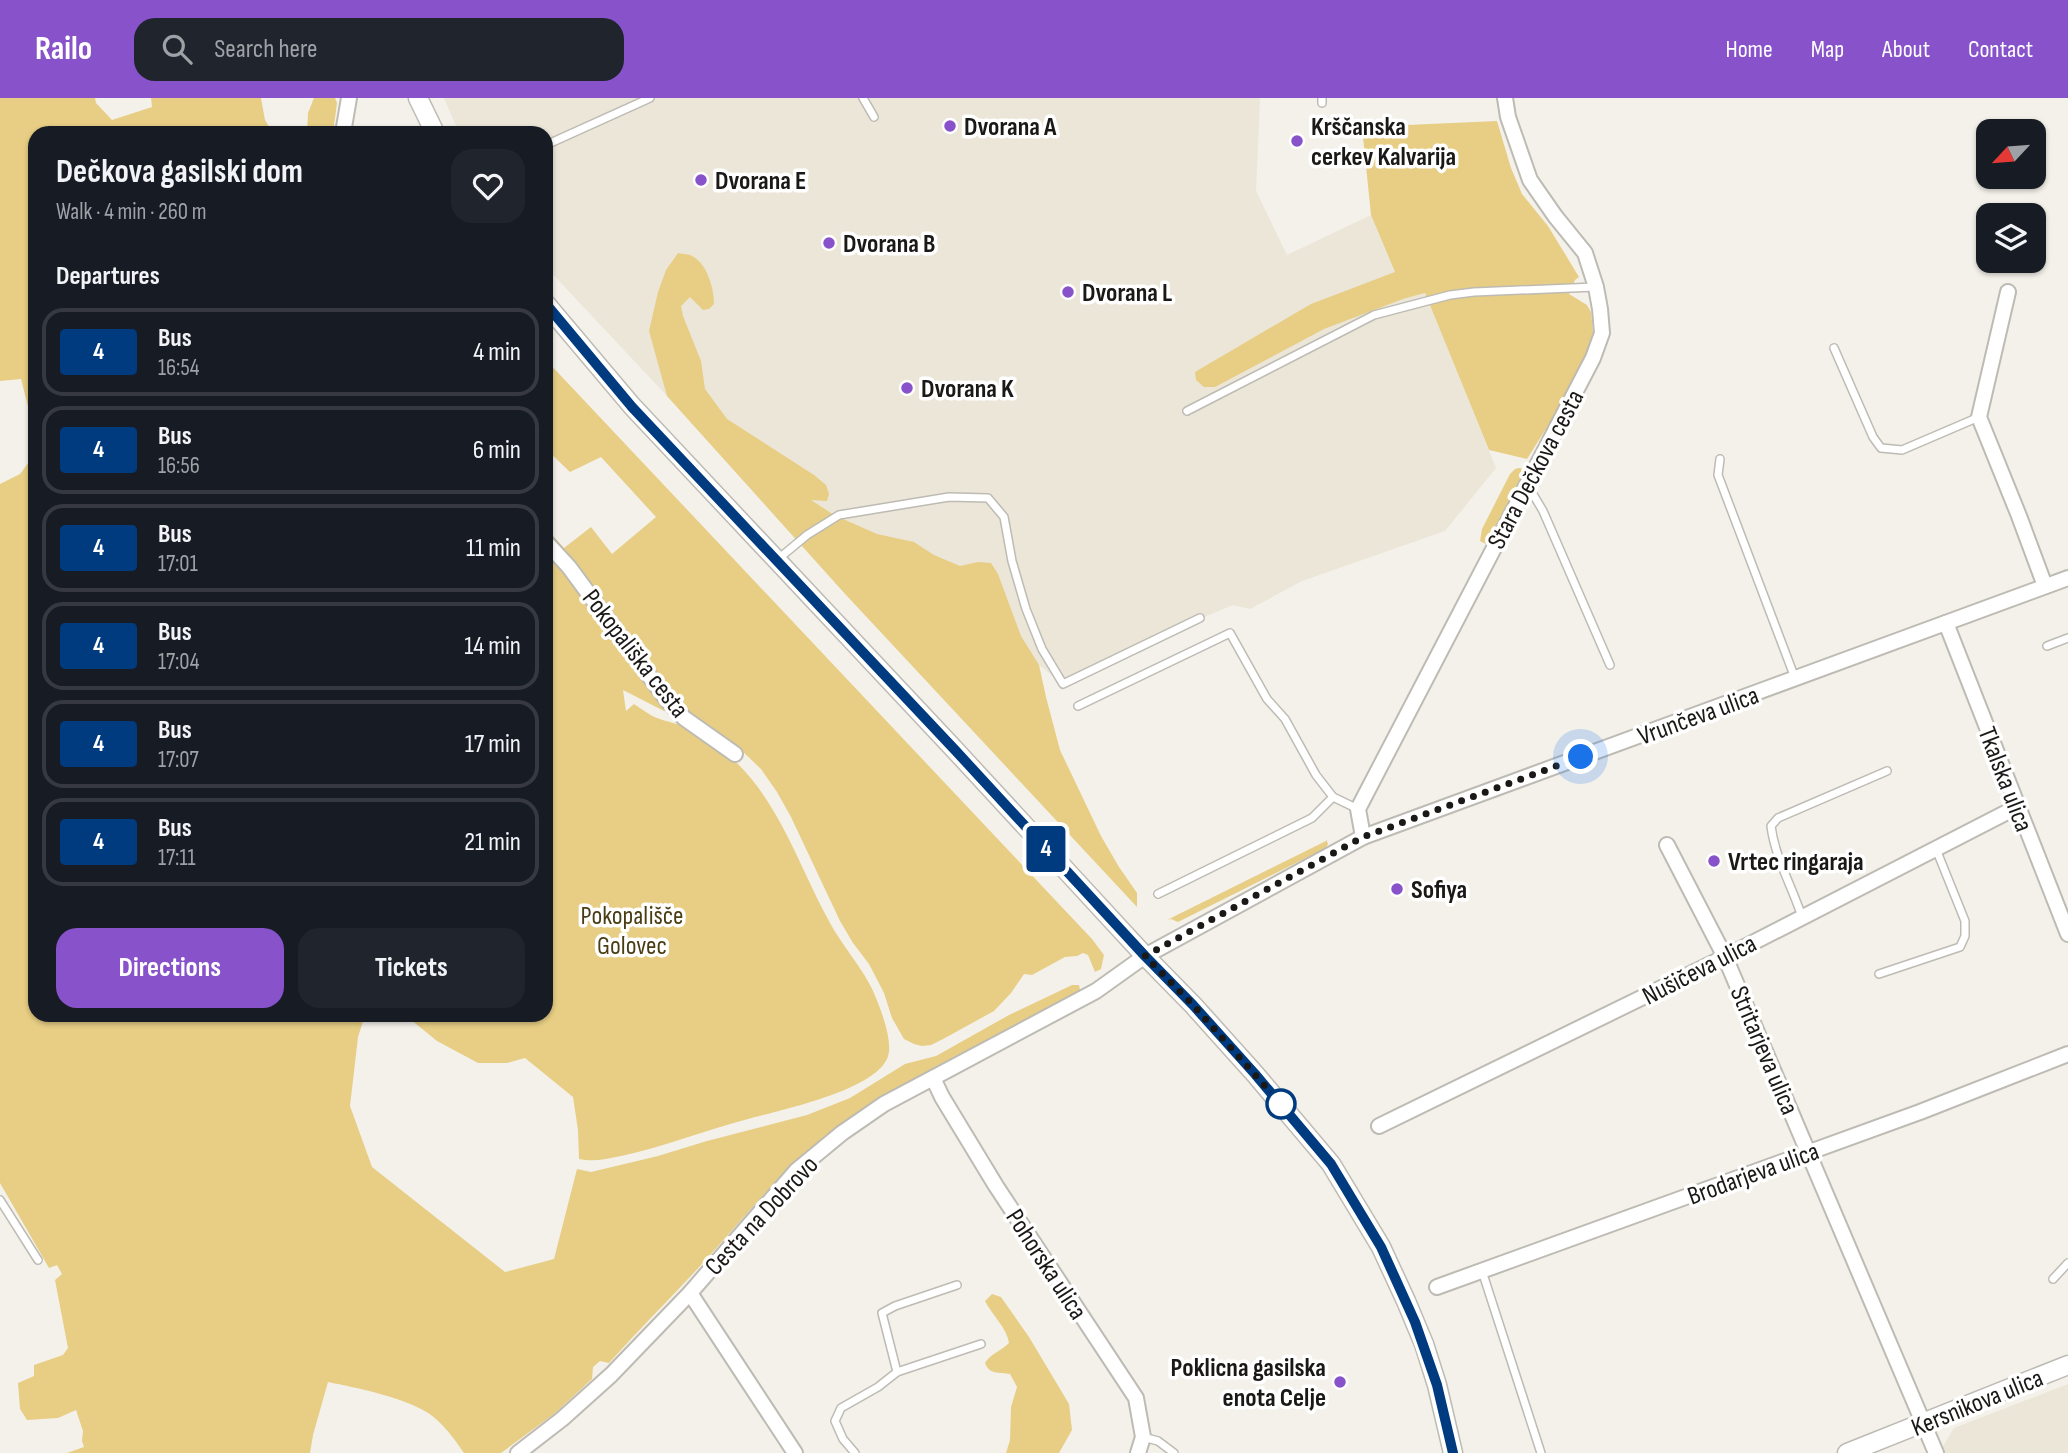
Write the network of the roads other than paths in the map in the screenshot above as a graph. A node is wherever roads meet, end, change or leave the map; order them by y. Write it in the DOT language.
graph roads {
  1 [pos="349,98"];
  2 [pos="418,98"];
  3 [pos="650,98"];
  4 [pos="863,98"];
  5 [pos="1505,98"];
  6 [pos="874,117"];
  7 [pos="344,126"];
  8 [pos="432,126"];
  9 [pos="553,142"];
  10 [pos="1596,287"];
  11 [pos="2008,292"];
  12 [pos="553,312"];
  13 [pos="1834,348"];
  14 [pos="1187,411"];
  15 [pos="1979,417"];
  16 [pos="1720,459"];
  17 [pos="1527,484"];
  18 [pos="553,550"];
  19 [pos="777,561"];
  20 [pos="2068,578"];
  21 [pos="2045,586"];
  22 [pos="1200,618"];
  23 [pos="1946,623"];
  24 [pos="2068,638"];
  25 [pos="2047,646"];
  26 [pos="1610,665"];
  27 [pos="1795,679"];
  28 [pos="1078,706"];
  29 [pos="735,754"];
  30 [pos="1887,771"];
  31 [pos="1333,797"];
  32 [pos="2017,807"];
  33 [pos="1358,809"];
  34 [pos="1363,837"];
  35 [pos="1667,845"];
  36 [pos="1936,849"];
  37 [pos="1158,894"];
  38 [pos="1802,917"];
  39 [pos="2068,934"];
  40 [pos="1145,956"];
  41 [pos="1725,957"];
  42 [pos="1879,974"];
  43 [pos="2068,1054"];
  44 [pos="933,1078"];
  45 [pos="1379,1126"];
  46 [pos="1810,1152"];
  47 [pos="0,1200"];
  48 [pos="38,1260"];
  49 [pos="2068,1262"];
  50 [pos="1482,1271"];
  51 [pos="2053,1279"];
  52 [pos="957,1285"];
  53 [pos="1437,1287"];
  54 [pos="690,1293"];
  55 [pos="981,1344"];
  56 [pos="2068,1365"];
  57 [pos="897,1372"];
  58 [pos="1924,1423"];
  59 [pos="1143,1437"];
  60 [pos="791,1451"];
  61 [pos="518,1453"];
  62 [pos="855,1453"];
  63 [pos="1138,1453"];
  64 [pos="1174,1453"];
  65 [pos="1453,1453"];
  66 [pos="1541,1453"];
  67 [pos="1847,1453"];
  68 [pos="1936,1453"];
  1 -- 7 [label="street"];
  2 -- 8 [label="street"];
  3 -- 9 [label="lane"];
  4 -- 6 [label="lane"];
  5 -- 10 [label="street, Stara Dečkova cesta"];
  10 -- 14 [label="lane"];
  10 -- 17 [label="street, Stara Dečkova cesta"];
  11 -- 15 [label="street"];
  12 -- 19 [label="street"];
  13 -- 15 [label="lane"];
  15 -- 21 [label="street"];
  16 -- 27 [label="lane"];
  17 -- 26 [label="lane"];
  17 -- 33 [label="street, Stara Dečkova cesta"];
  18 -- 29 [label="street, Pokopališka cesta"];
  19 -- 22 [label="lane"];
  19 -- 40 [label="street"];
  20 -- 21 [label="street, Vrunčeva ulica"];
  21 -- 23 [label="street, Vrunčeva ulica"];
  23 -- 27 [label="street, Vrunčeva ulica"];
  23 -- 32 [label="street, Tkalska ulica"];
  24 -- 25 [label="lane"];
  27 -- 34 [label="street, Vrunčeva ulica"];
  28 -- 31 [label="lane"];
  30 -- 38 [label="lane"];
  31 -- 33 [label="lane"];
  31 -- 37 [label="lane"];
  32 -- 36 [label="street, Nušičeva ulica"];
  32 -- 39 [label="street, Tkalska ulica"];
  33 -- 34 [label="street"];
  34 -- 40 [label="street, Vrunčeva ulica"];
  35 -- 41 [label="street, Stritarjeva ulica"];
  36 -- 38 [label="street, Nušičeva ulica"];
  36 -- 42 [label="lane"];
  38 -- 41 [label="street, Nušičeva ulica"];
  40 -- 44 [label="street, Cesta na Dobrovo"];
  40 -- 65 [label="street"];
  41 -- 45 [label="street, Nušičeva ulica"];
  41 -- 46 [label="street, Stritarjeva ulica"];
  43 -- 46 [label="street, Brodarjeva ulica"];
  44 -- 54 [label="street, Cesta na Dobrovo"];
  44 -- 59 [label="street, Pohorska ulica"];
  46 -- 50 [label="street, Brodarjeva ulica"];
  46 -- 58 [label="street, Stritarjeva ulica"];
  47 -- 48 [label="lane"];
  49 -- 51 [label="lane"];
  50 -- 53 [label="street, Brodarjeva ulica"];
  50 -- 66 [label="lane"];
  52 -- 57 [label="lane"];
  54 -- 60 [label="street"];
  54 -- 61 [label="street, Cesta na Dobrovo"];
  55 -- 57 [label="lane"];
  56 -- 58 [label="street, Kersnikova ulica"];
  57 -- 62 [label="lane"];
  58 -- 67 [label="street, Kersnikova ulica"];
  58 -- 68 [label="street, Stritarjeva ulica"];
  59 -- 63 [label="street, Pohorska ulica"];
  59 -- 64 [label="lane"];
}
